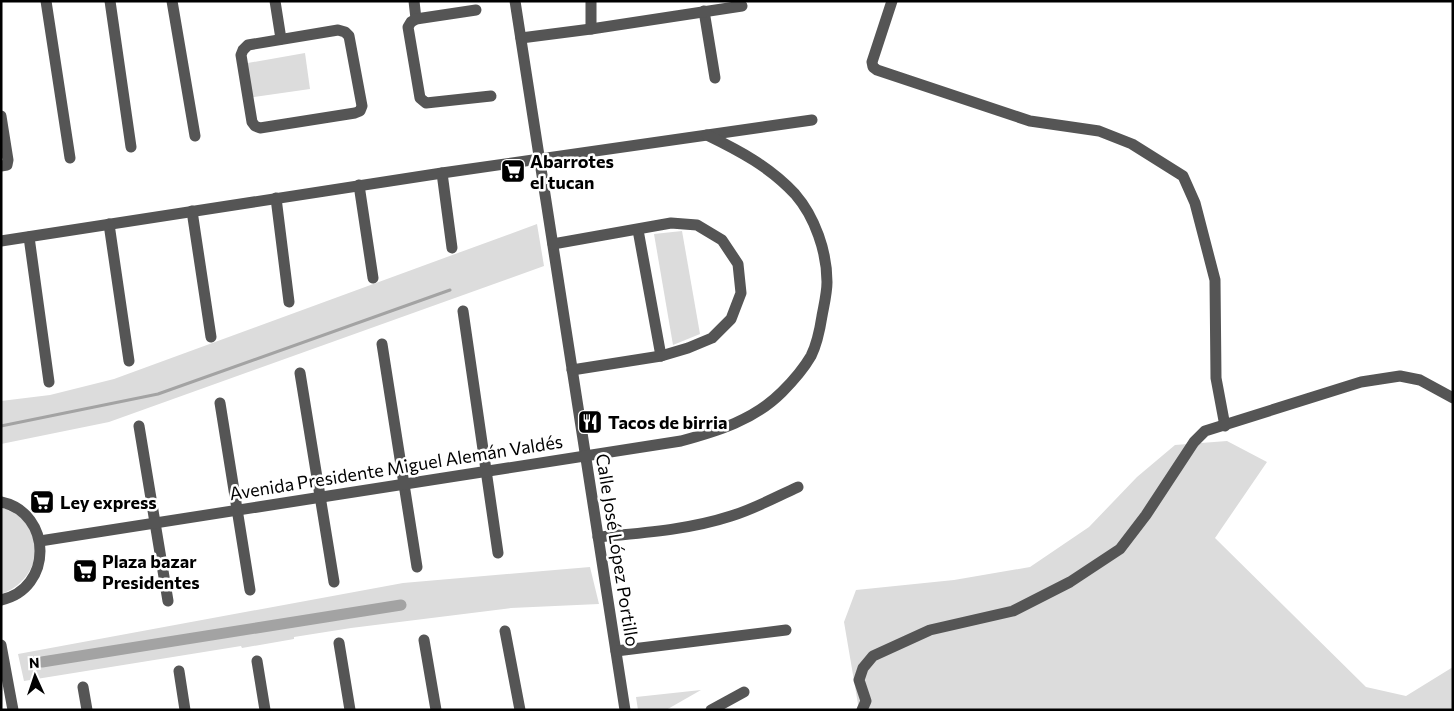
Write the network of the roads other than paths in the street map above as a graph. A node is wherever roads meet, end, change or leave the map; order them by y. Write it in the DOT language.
graph roads {
  1 [pos="46,1"];
  2 [pos="110,1"];
  3 [pos="172,1"];
  4 [pos="275,1"];
  5 [pos="414,1"];
  6 [pos="515,1"];
  7 [pos="591,1"];
  8 [pos="892,1"];
  9 [pos="742,6"];
  10 [pos="476,10"];
  11 [pos="704,11"];
  12 [pos="416,19"];
  13 [pos="592,29"];
  14 [pos="521,38"];
  15 [pos="281,39"];
  16 [pos="715,78"];
  17 [pos="492,96"];
  18 [pos="1,116"];
  19 [pos="812,120"];
  20 [pos="708,134"];
  21 [pos="195,136"];
  22 [pos="131,147"];
  23 [pos="70,158"];
  24 [pos="540,158"];
  25 [pos="1,166"];
  26 [pos="442,172"];
  27 [pos="359,185"];
  28 [pos="276,198"];
  29 [pos="192,211"];
  30 [pos="108,224"];
  31 [pos="638,230"];
  32 [pos="29,237"];
  33 [pos="1,241"];
  34 [pos="553,244"];
  35 [pos="452,248"];
  36 [pos="373,278"];
  37 [pos="289,302"];
  38 [pos="463,311"];
  39 [pos="211,337"];
  40 [pos="382,344"];
  41 [pos="661,356"];
  42 [pos="129,361"];
  43 [pos="572,370"];
  44 [pos="300,373"];
  45 [pos="50,382"];
  46 [pos="1453,398"];
  47 [pos="220,403"];
  48 [pos="139,426"];
  49 [pos="1225,426"];
  50 [pos="586,455"];
  51 [pos="486,471"];
  52 [pos="404,484"];
  53 [pos="798,487"];
  54 [pos="320,497"];
  55 [pos="1,502"];
  56 [pos="237,510"];
  57 [pos="156,522"];
  58 [pos="598,537"];
  59 [pos="40,540"];
  60 [pos="498,553"];
  61 [pos="417,567"];
  62 [pos="334,582"];
  63 [pos="250,590"];
  64 [pos="1,600"];
  65 [pos="168,601"];
  66 [pos="786,630"];
  67 [pos="505,631"];
  68 [pos="424,640"];
  69 [pos="339,643"];
  70 [pos="1,645"];
  71 [pos="616,651"];
  72 [pos="257,661"];
  73 [pos="179,671"];
  74 [pos="83,688"];
  75 [pos="744,692"];
  76 [pos="13,710"];
  77 [pos="87,710"];
  78 [pos="185,710"];
  79 [pos="265,710"];
  80 [pos="350,710"];
  81 [pos="436,710"];
  82 [pos="520,710"];
  83 [pos="625,710"];
  84 [pos="711,710"];
  85 [pos="862,710"];
  1 -- 23 [label="street"];
  2 -- 22 [label="street"];
  3 -- 21 [label="street"];
  4 -- 15 [label="street"];
  5 -- 12 [label="street"];
  6 -- 14 [label="street, Calle José López Portillo"];
  7 -- 13 [label="street"];
  8 -- 49 [label="street"];
  9 -- 11 [label="street"];
  10 -- 12 [label="street"];
  11 -- 13 [label="street"];
  11 -- 16 [label="street"];
  12 -- 17 [label="street"];
  13 -- 14 [label="street"];
  14 -- 24 [label="street, Calle José López Portillo"];
  15 -- 15 [label="street"];
  18 -- 25 [label="street"];
  19 -- 20 [label="street"];
  20 -- 24 [label="street"];
  20 -- 50 [label="street, Avenida Presidente Miguel Alemán Valdés"];
  24 -- 26 [label="street"];
  24 -- 34 [label="street, Calle José López Portillo"];
  26 -- 27 [label="street"];
  26 -- 35 [label="street"];
  27 -- 28 [label="street"];
  27 -- 36 [label="street"];
  28 -- 29 [label="street"];
  28 -- 37 [label="street"];
  29 -- 30 [label="street"];
  29 -- 39 [label="street"];
  30 -- 32 [label="street"];
  30 -- 42 [label="street"];
  31 -- 34 [label="street"];
  31 -- 41 [label="street"];
  31 -- 41 [label="street"];
  32 -- 33 [label="street"];
  32 -- 45 [label="street"];
  34 -- 43 [label="street, Calle José López Portillo"];
  38 -- 51 [label="street"];
  40 -- 52 [label="street"];
  41 -- 43 [label="street"];
  43 -- 50 [label="street, Calle José López Portillo"];
  44 -- 54 [label="street"];
  46 -- 49 [label="street"];
  47 -- 56 [label="street"];
  48 -- 57 [label="street"];
  49 -- 85 [label="street"];
  50 -- 51 [label="street, Avenida Presidente Miguel Alemán Valdés"];
  50 -- 58 [label="street, Calle José López Portillo"];
  51 -- 52 [label="street, Avenida Presidente Miguel Alemán Valdés"];
  51 -- 60 [label="street"];
  52 -- 54 [label="street, Avenida Presidente Miguel Alemán Valdés"];
  52 -- 61 [label="street"];
  53 -- 58 [label="street"];
  54 -- 56 [label="street, Avenida Presidente Miguel Alemán Valdés"];
  54 -- 62 [label="street"];
  55 -- 59 [label="street"];
  56 -- 57 [label="street, Avenida Presidente Miguel Alemán Valdés"];
  56 -- 63 [label="street"];
  57 -- 59 [label="street, Avenida Presidente Miguel Alemán Valdés"];
  57 -- 65 [label="street"];
  58 -- 71 [label="street, Calle José López Portillo"];
  59 -- 64 [label="street"];
  66 -- 71 [label="street"];
  67 -- 82 [label="street"];
  68 -- 81 [label="street"];
  69 -- 80 [label="street"];
  70 -- 76 [label="street"];
  71 -- 83 [label="street, Calle José López Portillo"];
  72 -- 79 [label="street"];
  73 -- 78 [label="street"];
  74 -- 77 [label="street"];
  75 -- 84 [label="street"];
}
